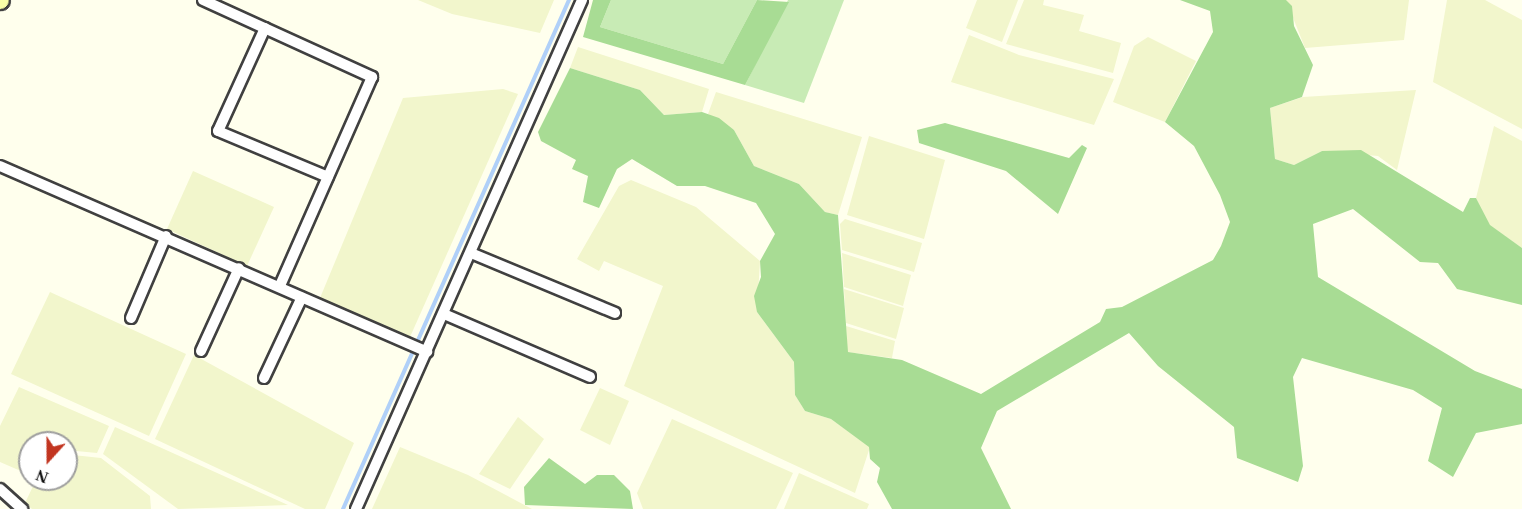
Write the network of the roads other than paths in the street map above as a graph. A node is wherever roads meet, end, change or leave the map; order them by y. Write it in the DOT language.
graph roads {
  1 [pos="202,0"];
  2 [pos="582,0"];
  3 [pos="265,28"];
  4 [pos="0,166"];
  5 [pos="328,177"];
  6 [pos="166,236"];
  7 [pos="471,253"];
  8 [pos="239,268"];
  9 [pos="280,286"];
  10 [pos="302,297"];
  11 [pos="615,313"];
  12 [pos="444,314"];
  13 [pos="131,318"];
  14 [pos="419,349"];
  15 [pos="201,351"];
  16 [pos="590,376"];
  17 [pos="264,378"];
  18 [pos="0,489"];
  19 [pos="22,509"];
  20 [pos="356,509"];
  1 -- 3 [label="street"];
  2 -- 7 [label="street"];
  3 -- 5 [label="street"];
  3 -- 5 [label="street"];
  4 -- 6 [label="street"];
  5 -- 9 [label="street"];
  6 -- 8 [label="street"];
  6 -- 13 [label="street"];
  7 -- 11 [label="street"];
  7 -- 12 [label="street"];
  8 -- 9 [label="street"];
  8 -- 15 [label="street"];
  9 -- 10 [label="street"];
  10 -- 14 [label="street"];
  10 -- 17 [label="street"];
  12 -- 14 [label="street"];
  12 -- 16 [label="street"];
  14 -- 20 [label="street"];
  18 -- 19 [label="street"];
}
